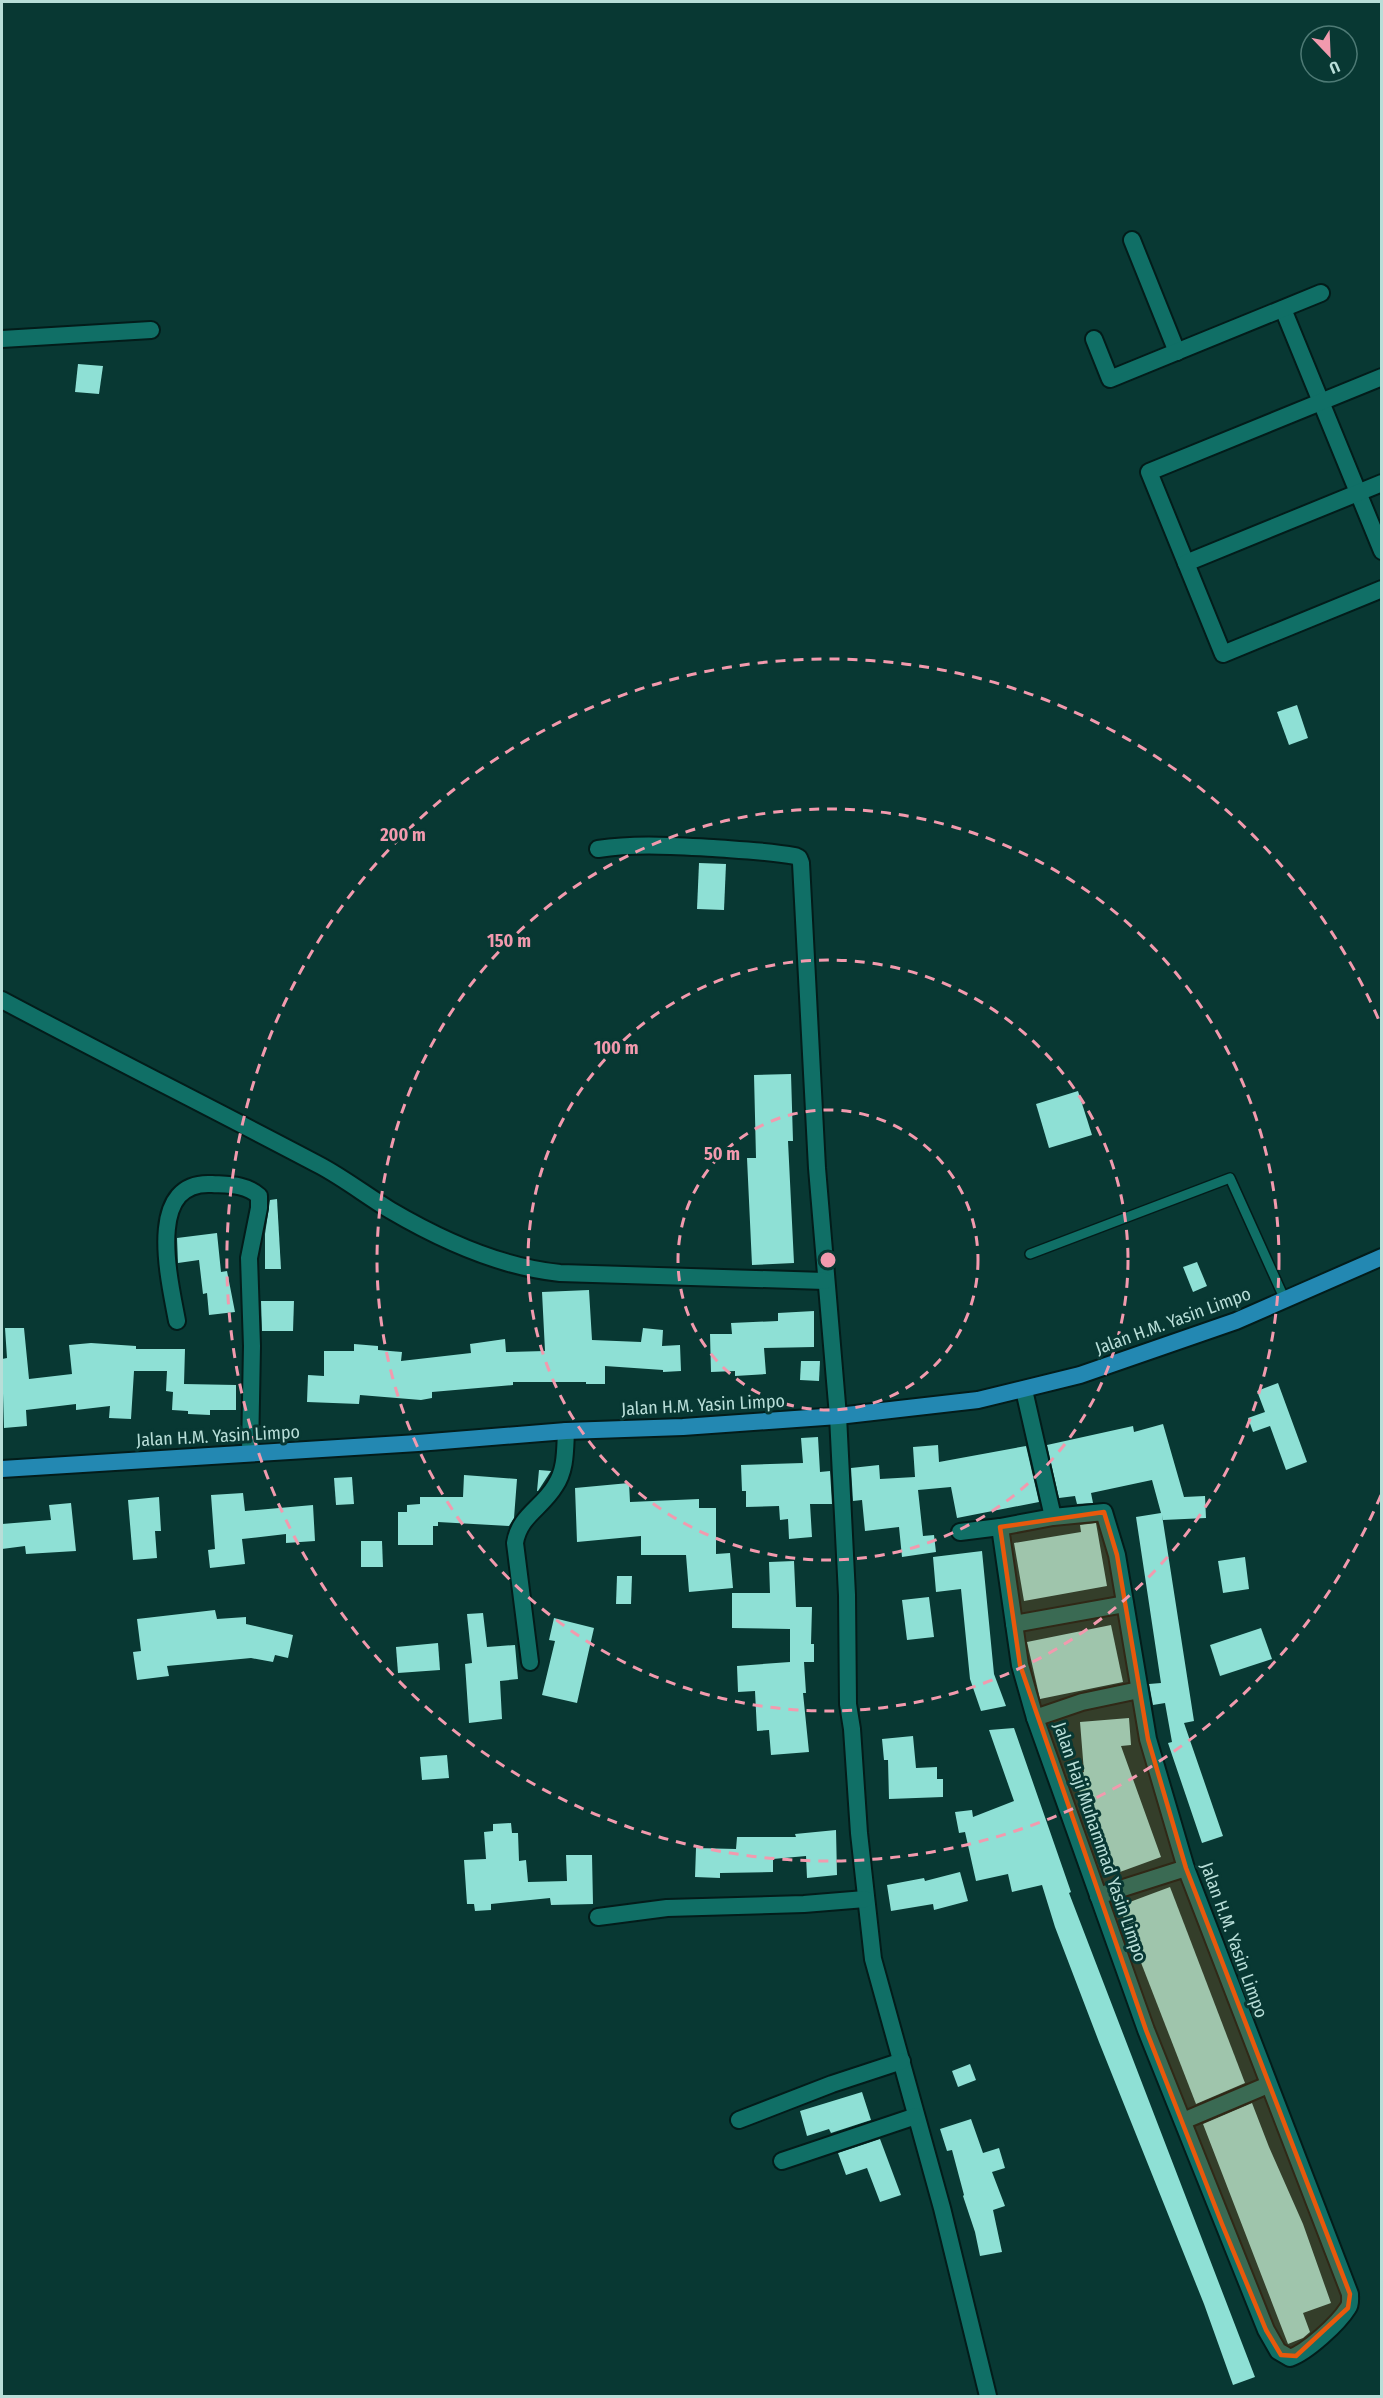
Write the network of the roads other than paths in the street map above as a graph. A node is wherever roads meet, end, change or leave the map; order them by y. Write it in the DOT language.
graph roads {
  1 [pos="1132,240"];
  2 [pos="1321,293"];
  3 [pos="1283,309"];
  4 [pos="151,330"];
  5 [pos="2,339"];
  6 [pos="1094,339"];
  7 [pos="1178,352"];
  8 [pos="1382,377"];
  9 [pos="1321,402"];
  10 [pos="1382,483"];
  11 [pos="1358,493"];
  12 [pos="1382,551"];
  13 [pos="1186,563"];
  14 [pos="1382,589"];
  15 [pos="598,849"];
  16 [pos="2,1000"];
  17 [pos="1030,1254"];
  18 [pos="1381,1258"];
  19 [pos="825,1281"];
  20 [pos="1285,1300"];
  21 [pos="177,1321"];
  22 [pos="1024,1390"];
  23 [pos="838,1416"];
  24 [pos="566,1431"];
  25 [pos="250,1453"];
  26 [pos="2,1469"];
  27 [pos="1053,1517"];
  28 [pos="1000,1527"];
  29 [pos="960,1532"];
  30 [pos="1125,1604"];
  31 [pos="1014,1624"];
  32 [pos="530,1662"];
  33 [pos="1139,1690"];
  34 [pos="1035,1718"];
  35 [pos="1186,1868"];
  36 [pos="1098,1896"];
  37 [pos="865,1899"];
  38 [pos="598,1917"];
  39 [pos="902,2061"];
  40 [pos="1269,2085"];
  41 [pos="916,2116"];
  42 [pos="739,2120"];
  43 [pos="1183,2121"];
  44 [pos="782,2161"];
  45 [pos="1266,2330"];
  46 [pos="988,2397"];
  1 -- 7 [label="street"];
  2 -- 3 [label="street"];
  3 -- 7 [label="street"];
  3 -- 9 [label="street"];
  4 -- 5 [label="street"];
  6 -- 7 [label="street"];
  8 -- 9 [label="street"];
  9 -- 11 [label="street"];
  9 -- 13 [label="street"];
  10 -- 11 [label="street"];
  11 -- 12 [label="street"];
  11 -- 13 [label="street"];
  13 -- 14 [label="street"];
  15 -- 19 [label="street"];
  16 -- 19 [label="street"];
  17 -- 20 [label="lane"];
  18 -- 20 [label="main road, Jalan H.M. Yasin Limpo"];
  19 -- 23 [label="street"];
  20 -- 22 [label="main road, Jalan H.M. Yasin Limpo"];
  21 -- 25 [label="street"];
  22 -- 23 [label="main road, Jalan H.M. Yasin Limpo"];
  22 -- 27 [label="street"];
  23 -- 24 [label="main road, Jalan H.M. Yasin Limpo"];
  23 -- 37 [label="street"];
  24 -- 25 [label="main road, Jalan H.M. Yasin Limpo"];
  24 -- 32 [label="street"];
  25 -- 26 [label="main road, Jalan H.M. Yasin Limpo"];
  27 -- 28 [label="street"];
  27 -- 30 [label="street, Jalan H.M. Yasin Limpo"];
  28 -- 29 [label="street"];
  28 -- 31 [label="street, Jalan Haji Muhammad Yasin Limpo"];
  30 -- 31 [label="street"];
  30 -- 33 [label="street, Jalan H.M. Yasin Limpo"];
  31 -- 34 [label="street, Jalan Haji Muhammad Yasin Limpo"];
  33 -- 34 [label="street"];
  33 -- 35 [label="street, Jalan H.M. Yasin Limpo"];
  34 -- 36 [label="street, Jalan Haji Muhammad Yasin Limpo"];
  35 -- 36 [label="street"];
  35 -- 40 [label="street, Jalan H.M. Yasin Limpo"];
  36 -- 43 [label="street, Jalan Haji Muhammad Yasin Limpo"];
  37 -- 38 [label="street"];
  37 -- 39 [label="street"];
  39 -- 41 [label="street"];
  39 -- 42 [label="street"];
  40 -- 43 [label="street"];
  40 -- 45 [label="street, Jalan H.M. Yasin Limpo"];
  41 -- 44 [label="street"];
  41 -- 46 [label="street"];
  43 -- 45 [label="street, Jalan Haji Muhammad Yasin Limpo"];
}
